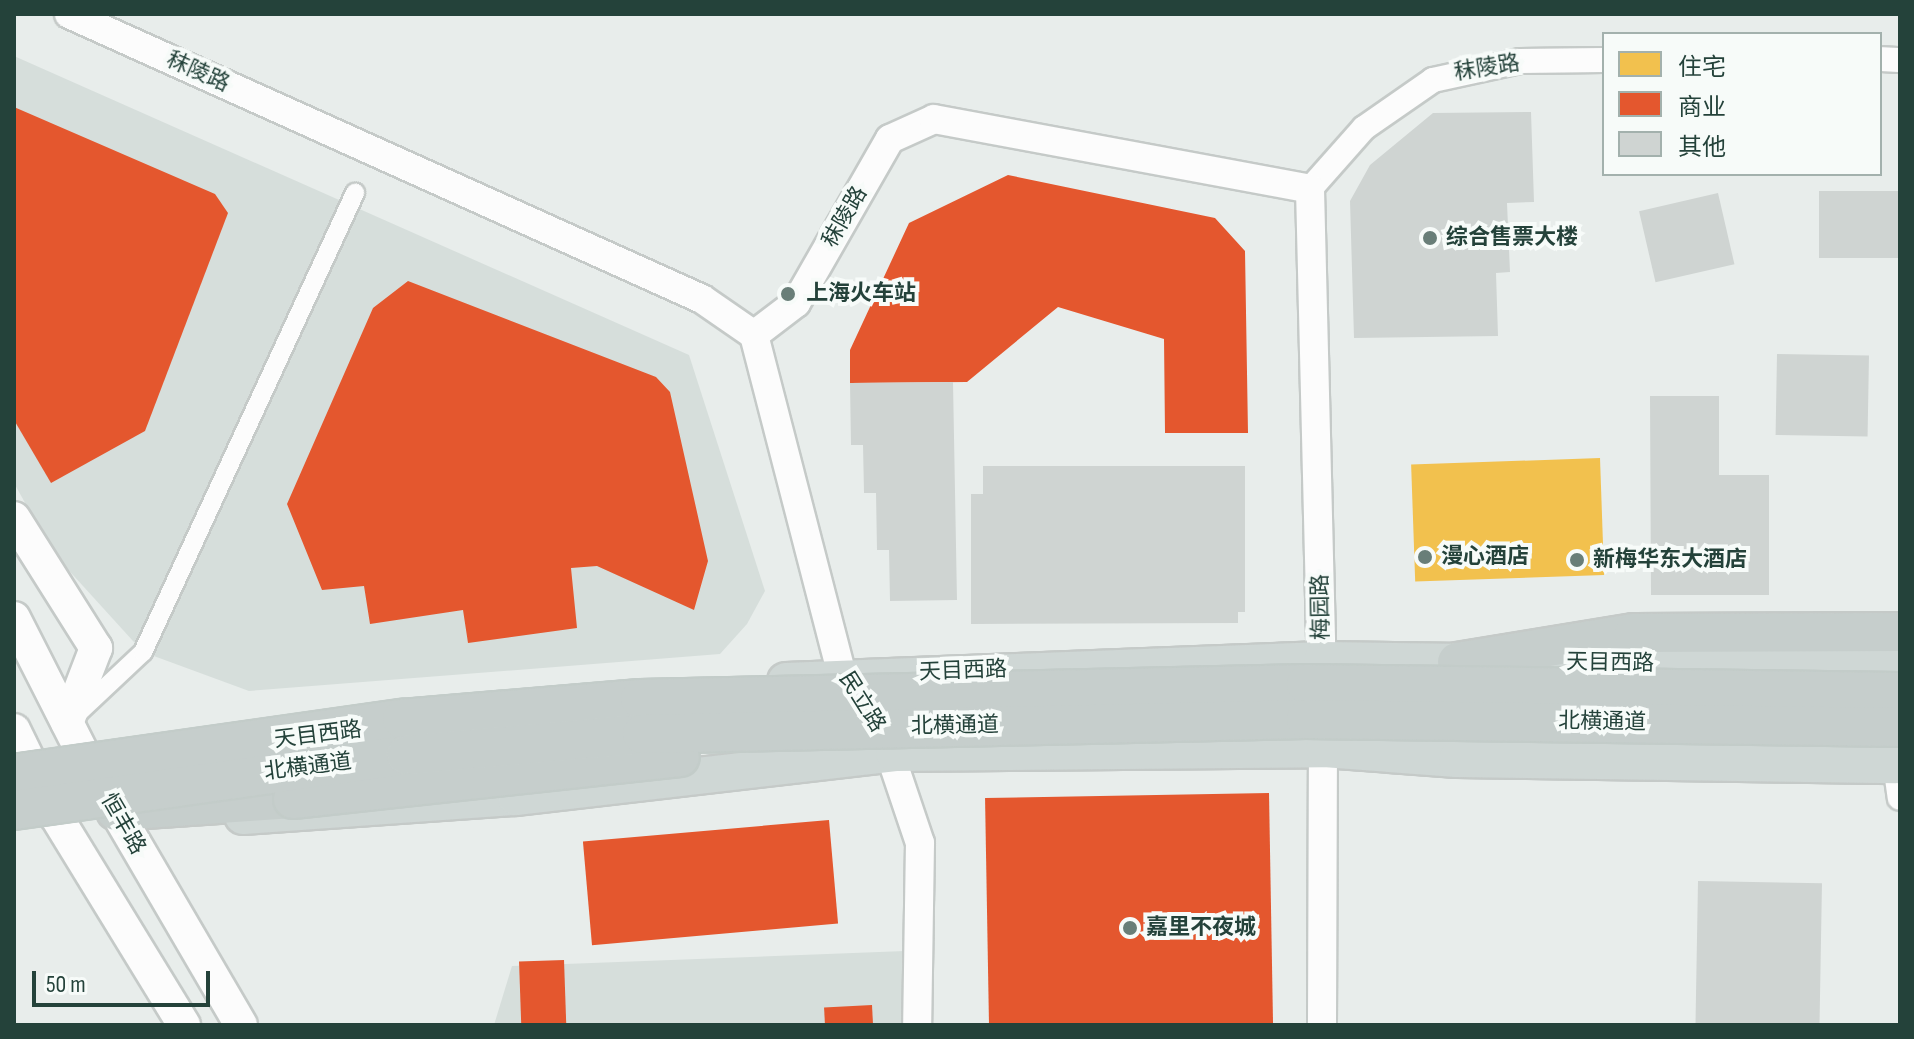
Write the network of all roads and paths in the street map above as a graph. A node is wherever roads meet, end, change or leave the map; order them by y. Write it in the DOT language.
graph roads {
  1 [pos="69,14"];
  2 [pos="1602,60"];
  3 [pos="1310,189"];
  4 [pos="355,193"];
  5 [pos="754,335"];
  6 [pos="14,518"];
  7 [pos="14,618"];
  8 [pos="1900,632"];
  9 [pos="1322,660"];
  10 [pos="1457,662"];
  11 [pos="1900,668"];
  12 [pos="842,675"];
  13 [pos="1900,692"];
  14 [pos="67,723"];
  15 [pos="1029,724"];
  16 [pos="1819,726"];
  17 [pos="1900,727"];
  18 [pos="14,730"];
  19 [pos="1324,749"];
  20 [pos="894,753"];
  21 [pos="85,758"];
  22 [pos="19,767"];
  23 [pos="1899,767"];
  24 [pos="14,810"];
  25 [pos="116,811"];
  26 [pos="56,816"];
  27 [pos="14,822"];
  28 [pos="184,1025"];
  29 [pos="241,1025"];
  30 [pos="917,1025"];
  31 [pos="1322,1025"];
  1 -- 5 [label="street, 秣陵路"];
  2 -- 3 [label="street, 秣陵路"];
  3 -- 5 [label="street, 秣陵路"];
  3 -- 9 [label="street, 梅园路"];
  4 -- 14 [label="street"];
  5 -- 12 [label="street, 民立路"];
  6 -- 14 [label="main road"];
  7 -- 14 [label="main road, 恒丰路"];
  8 -- 10 [label="highway"];
  9 -- 10 [label="main road, 天目西路"];
  9 -- 12 [label="main road, 天目西路"];
  9 -- 19 [label="street, 梅园路"];
  10 -- 11 [label="main road, 天目西路"];
  12 -- 20 [label="street, 民立路"];
  12 -- 21 [label="main road, 天目西路"];
  13 -- 22 [label="highway, 北横通道, bridge"];
  14 -- 21 [label="main road, 恒丰路"];
  15 -- 16 [label="highway, 北横通道, bridge"];
  15 -- 24 [label="highway, 北横通道, bridge"];
  15 -- 25 [label="highway, bridge"];
  16 -- 17 [label="highway, 北横通道, bridge"];
  16 -- 23 [label="highway, bridge"];
  18 -- 22 [label="main road"];
  19 -- 20 [label="main road"];
  19 -- 23 [label="main road"];
  19 -- 31 [label="street, 梅园路"];
  20 -- 25 [label="main road"];
  20 -- 30 [label="street, 民立路"];
  21 -- 22 [label="main road, 天目西路"];
  21 -- 25 [label="main road, 恒丰路"];
  22 -- 26 [label="main road"];
  25 -- 26 [label="main road"];
  25 -- 29 [label="main road, 恒丰路"];
  26 -- 27 [label="main road"];
  26 -- 28 [label="main road"];
}
